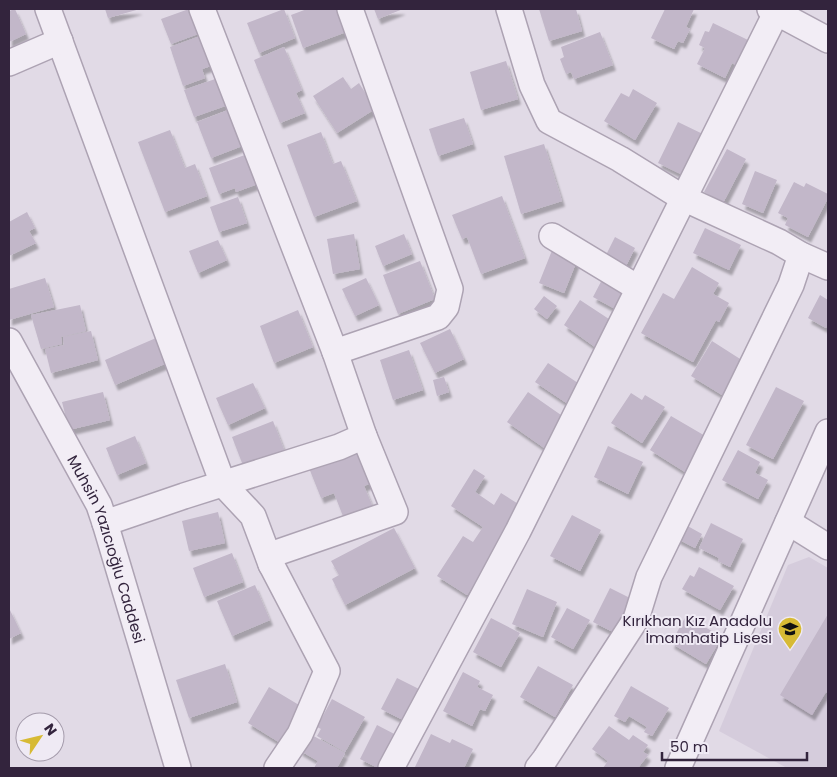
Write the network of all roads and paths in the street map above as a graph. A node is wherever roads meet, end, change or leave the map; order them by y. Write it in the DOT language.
graph roads {
  1 [pos="48,9"];
  2 [pos="202,9"];
  3 [pos="350,9"];
  4 [pos="509,9"];
  5 [pos="775,10"];
  6 [pos="828,40"];
  7 [pos="60,41"];
  8 [pos="9,64"];
  9 [pos="683,198"];
  10 [pos="552,236"];
  11 [pos="801,255"];
  12 [pos="828,267"];
  13 [pos="638,288"];
  14 [pos="9,341"];
  15 [pos="335,352"];
  16 [pos="828,432"];
  17 [pos="364,436"];
  18 [pos="223,484"];
  19 [pos="788,522"];
  20 [pos="105,523"];
  21 [pos="828,547"];
  22 [pos="271,564"];
  23 [pos="178,768"];
  24 [pos="277,768"];
  25 [pos="391,768"];
  26 [pos="538,768"];
  27 [pos="678,768"];
  1 -- 7 [label="street"];
  2 -- 15 [label="street"];
  3 -- 15 [label="street"];
  4 -- 9 [label="street"];
  5 -- 6 [label="street"];
  5 -- 9 [label="street"];
  7 -- 8 [label="street"];
  7 -- 18 [label="street"];
  9 -- 11 [label="street"];
  9 -- 13 [label="street"];
  10 -- 13 [label="street"];
  11 -- 12 [label="street"];
  11 -- 26 [label="street"];
  13 -- 25 [label="street"];
  14 -- 20 [label="street, Muhsin Yazıcıoğlu Caddesi"];
  15 -- 17 [label="street"];
  16 -- 19 [label="street"];
  17 -- 18 [label="street"];
  17 -- 22 [label="street"];
  18 -- 20 [label="street"];
  18 -- 22 [label="street"];
  19 -- 21 [label="street"];
  19 -- 27 [label="street"];
  20 -- 23 [label="street, Muhsin Yazıcıoğlu Caddesi"];
  22 -- 24 [label="street"];
}
